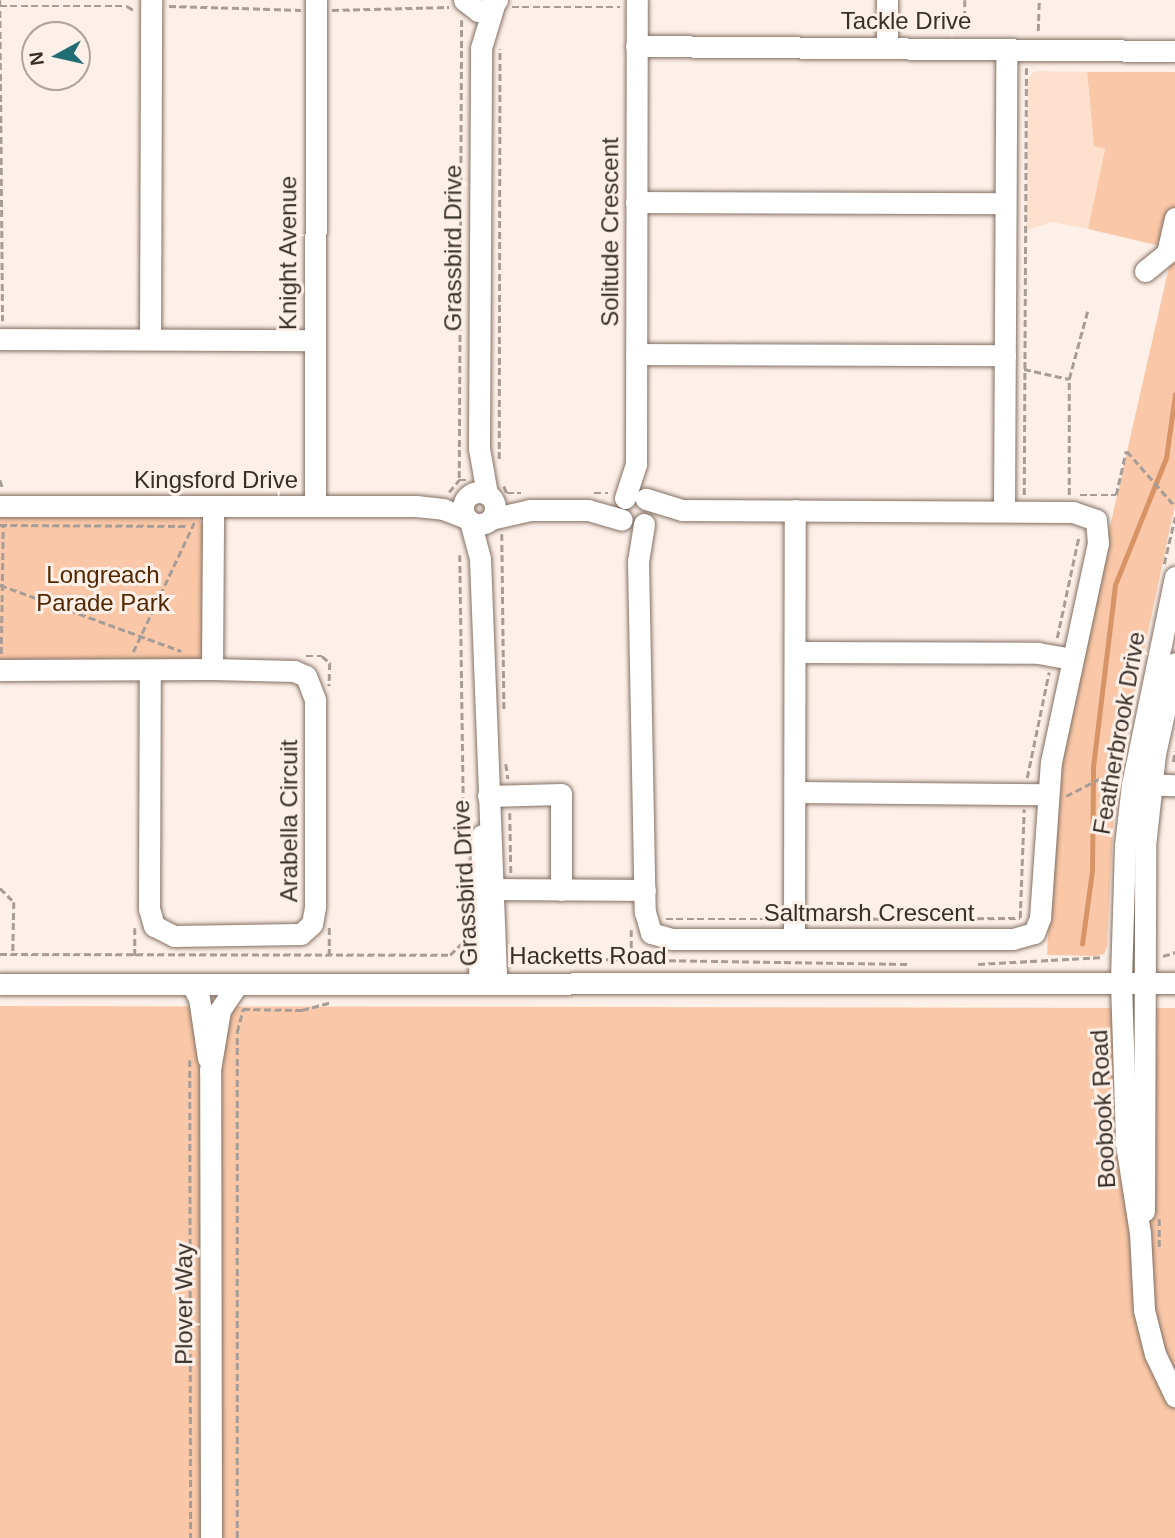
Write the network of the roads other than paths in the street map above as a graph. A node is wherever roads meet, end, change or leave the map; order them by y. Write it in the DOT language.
graph roads {
  1 [pos="887,0"];
  2 [pos="151,3"];
  3 [pos="500,4"];
  4 [pos="629,4"];
  5 [pos="316,5"];
  6 [pos="462,5"];
  7 [pos="636,46"];
  8 [pos="490,48"];
  9 [pos="887,48"];
  10 [pos="1175,51"];
  11 [pos="1006,53"];
  12 [pos="636,202"];
  13 [pos="1005,203"];
  14 [pos="1175,218"];
  15 [pos="1145,271"];
  16 [pos="1,339"];
  17 [pos="150,339"];
  18 [pos="314,340"];
  19 [pos="636,354"];
  20 [pos="1011,364"];
  21 [pos="315,506"];
  22 [pos="479,507"];
  23 [pos="635,510"];
  24 [pos="795,510"];
  25 [pos="1004,512"];
  26 [pos="213,513"];
  27 [pos="1,518"];
  28 [pos="638,561"];
  29 [pos="1175,577"];
  30 [pos="796,652"];
  31 [pos="1072,659"];
  32 [pos="212,663"];
  33 [pos="1175,663"];
  34 [pos="1,670"];
  35 [pos="141,670"];
  36 [pos="1149,783"];
  37 [pos="494,790"];
  38 [pos="795,792"];
  39 [pos="1046,794"];
  40 [pos="496,889"];
  41 [pos="561,890"];
  42 [pos="645,890"];
  43 [pos="794,939"];
  44 [pos="487,982"];
  45 [pos="1132,982"];
  46 [pos="1175,983"];
  47 [pos="0,984"];
  48 [pos="192,985"];
  49 [pos="237,985"];
  50 [pos="210,1070"];
  51 [pos="1175,1396"];
  52 [pos="211,1538"];
  1 -- 9 [label="street"];
  2 -- 17 [label="street"];
  3 -- 6 [label="street"];
  3 -- 8 [label="street, Grassbird Drive"];
  4 -- 7 [label="street, Solitude Crescent"];
  5 -- 18 [label="street, Knight Avenue"];
  6 -- 8 [label="street, Grassbird Drive"];
  7 -- 9 [label="street, Tackle Drive"];
  7 -- 12 [label="street, Solitude Crescent"];
  8 -- 22 [label="street, Grassbird Drive"];
  9 -- 11 [label="street, Tackle Drive"];
  10 -- 11 [label="street, Tackle Drive"];
  11 -- 13 [label="street"];
  12 -- 13 [label="street"];
  12 -- 19 [label="street, Solitude Crescent"];
  13 -- 20 [label="street"];
  14 -- 15 [label="street"];
  16 -- 17 [label="street"];
  17 -- 18 [label="street"];
  18 -- 21 [label="street, Knight Avenue"];
  19 -- 20 [label="street"];
  19 -- 23 [label="street, Solitude Crescent"];
  20 -- 25 [label="street"];
  21 -- 22 [label="street, Kingsford Drive"];
  21 -- 26 [label="street, Kingsford Drive"];
  22 -- 23 [label="street"];
  22 -- 37 [label="street, Grassbird Drive"];
  23 -- 24 [label="street"];
  23 -- 28 [label="street, Solitude Crescent"];
  24 -- 25 [label="street"];
  24 -- 30 [label="street"];
  25 -- 31 [label="street, Saltmarsh Crescent"];
  26 -- 27 [label="street, Kingsford Drive"];
  26 -- 32 [label="street"];
  28 -- 42 [label="street, Saltmarsh Crescent"];
  29 -- 36 [label="street, Featherbrook Drive"];
  30 -- 31 [label="street"];
  30 -- 38 [label="street"];
  31 -- 39 [label="street, Saltmarsh Crescent"];
  32 -- 35 [label="street"];
  32 -- 35 [label="street, Arabella Circuit"];
  33 -- 36 [label="street, Featherbrook Drive"];
  34 -- 35 [label="street"];
  36 -- 45 [label="street, Featherbrook Drive"];
  37 -- 40 [label="street, Grassbird Drive"];
  37 -- 41 [label="street"];
  37 -- 44 [label="street, Grassbird Drive"];
  38 -- 39 [label="street"];
  38 -- 43 [label="street"];
  39 -- 43 [label="street, Saltmarsh Crescent"];
  40 -- 41 [label="street"];
  40 -- 44 [label="street, Grassbird Drive"];
  41 -- 42 [label="street"];
  42 -- 43 [label="street, Saltmarsh Crescent"];
  44 -- 45 [label="street, Hacketts Road"];
  44 -- 49 [label="street, Hacketts Road"];
  45 -- 46 [label="street, Hacketts Road"];
  45 -- 51 [label="street, Boobook Road"];
  47 -- 48 [label="street, Hacketts Road"];
  48 -- 49 [label="street, Hacketts Road"];
  48 -- 50 [label="street, Plover Way"];
  49 -- 50 [label="street, Plover Way"];
  50 -- 52 [label="street, Plover Way"];
}
